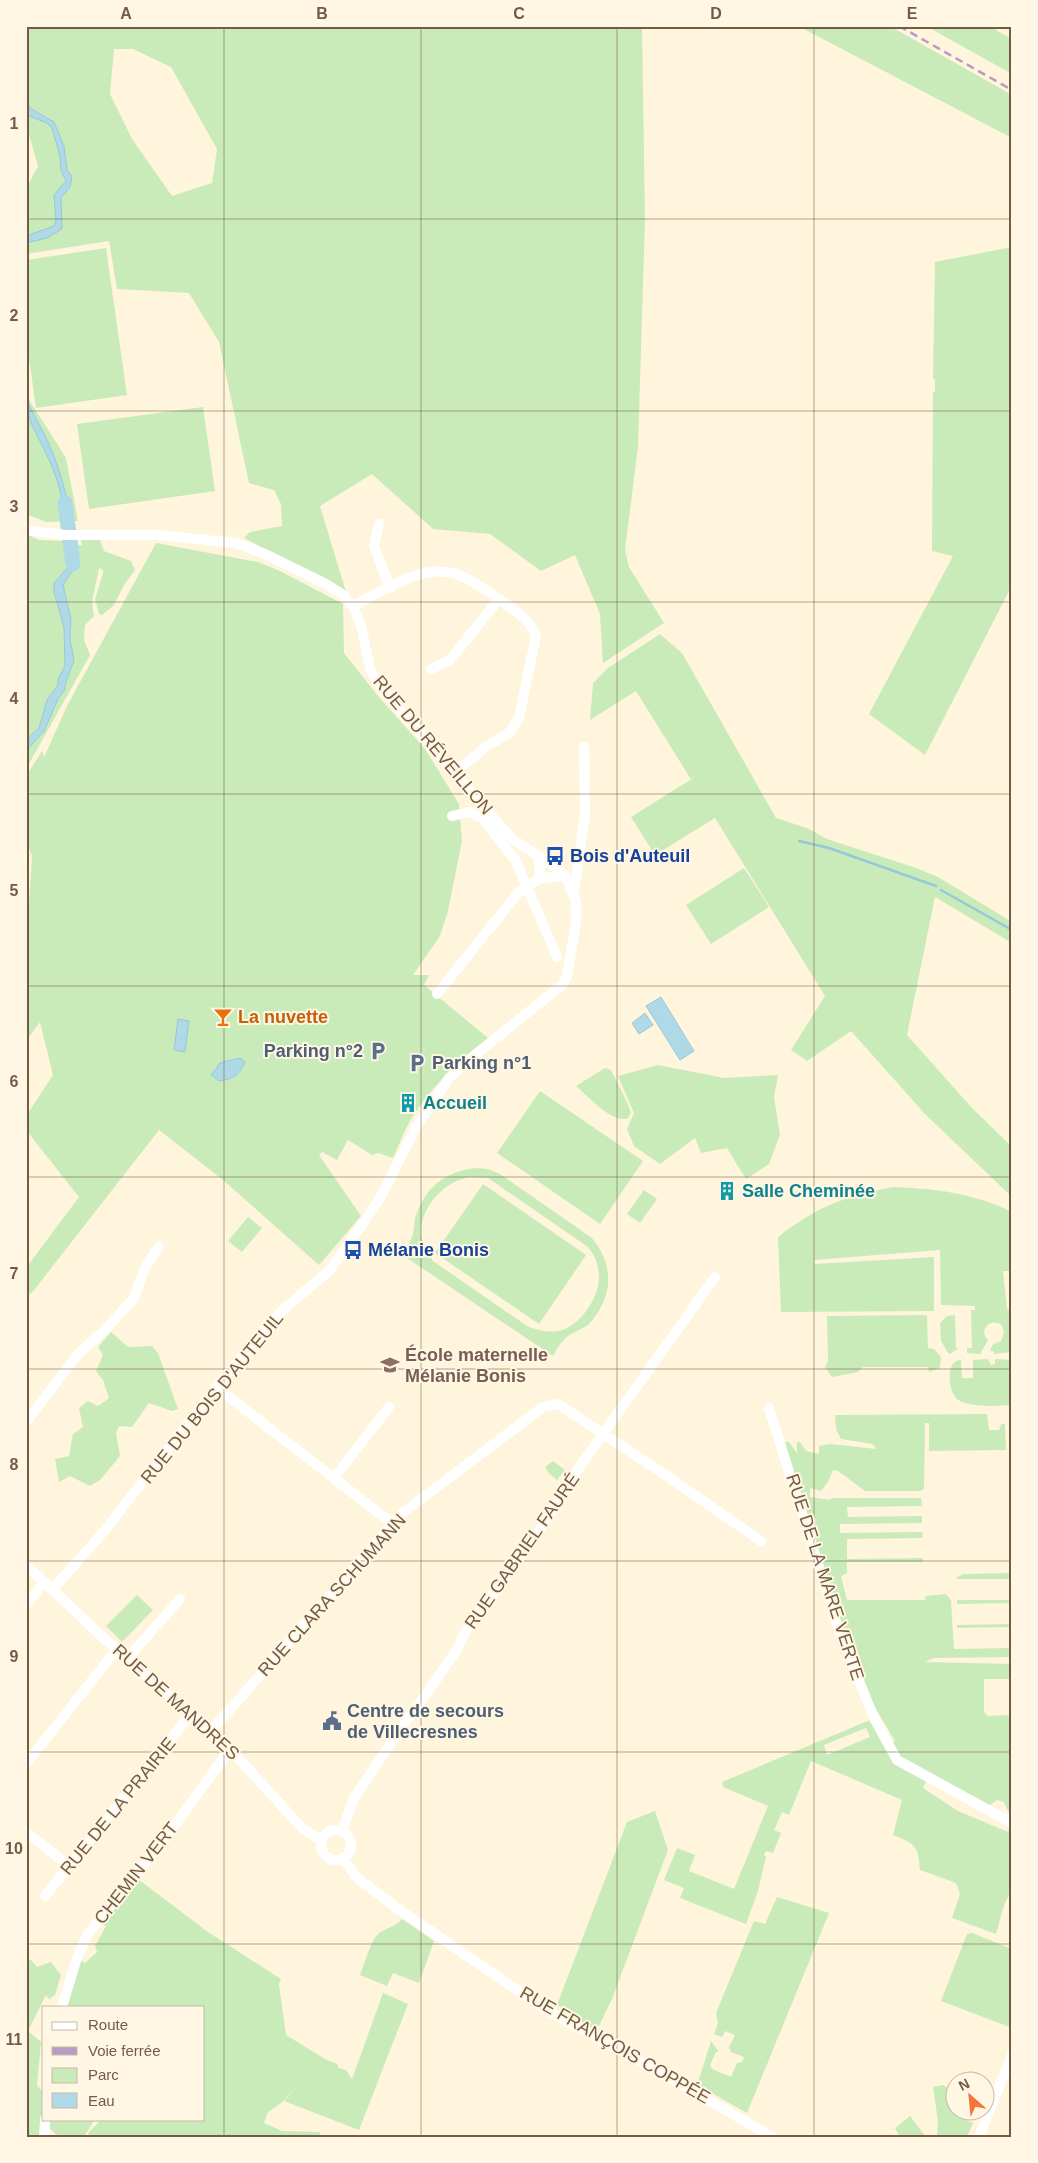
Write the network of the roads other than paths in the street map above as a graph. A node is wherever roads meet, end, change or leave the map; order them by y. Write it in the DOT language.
graph roads {
  1 [pos="379,524"];
  2 [pos="26,530"];
  3 [pos="390,588"];
  4 [pos="499,600"];
  5 [pos="353,606"];
  6 [pos="432,668"];
  7 [pos="584,747"];
  8 [pos="454,773"];
  9 [pos="452,816"];
  10 [pos="538,856"];
  11 [pos="565,875"];
  12 [pos="539,879"];
  13 [pos="527,885"];
  14 [pos="574,892"];
  15 [pos="557,957"];
  16 [pos="563,984"];
  17 [pos="437,994"];
  18 [pos="159,1247"];
  19 [pos="715,1277"];
  20 [pos="216,1387"];
  21 [pos="389,1407"];
  22 [pos="769,1408"];
  23 [pos="26,1422"];
  24 [pos="603,1433"];
  25 [pos="334,1478"];
  26 [pos="393,1524"];
  27 [pos="761,1542"];
  28 [pos="26,1565"];
  29 [pos="48,1586"];
  30 [pos="180,1599"];
  31 [pos="26,1605"];
  32 [pos="118,1650"];
  33 [pos="127,1659"];
  34 [pos="190,1715"];
  35 [pos="209,1732"];
  36 [pos="230,1749"];
  37 [pos="26,1764"];
  38 [pos="1012,1823"];
  39 [pos="342,1831"];
  40 [pos="26,1832"];
  41 [pos="322,1841"];
  42 [pos="343,1858"];
  43 [pos="69,1866"];
  44 [pos="45,1896"];
  45 [pos="62,2006"];
  46 [pos="1011,2057"];
  47 [pos="46,2120"];
  48 [pos="44,2137"];
  49 [pos="772,2137"];
  50 [pos="979,2137"];
  1 -- 3 [label="street"];
  2 -- 5 [label="street, RUE DU RÉVEILLON"];
  3 -- 4 [label="street"];
  3 -- 5 [label="street"];
  4 -- 6 [label="street"];
  4 -- 8 [label="street"];
  5 -- 8 [label="street, RUE DU RÉVEILLON"];
  7 -- 14 [label="street"];
  8 -- 10 [label="street, RUE DU RÉVEILLON"];
  9 -- 13 [label="street"];
  10 -- 11 [label="street, RUE DU RÉVEILLON"];
  10 -- 12 [label="street"];
  11 -- 12 [label="street"];
  11 -- 14 [label="street, RUE DU RÉVEILLON"];
  12 -- 13 [label="street"];
  13 -- 15 [label="street"];
  13 -- 17 [label="street"];
  14 -- 16 [label="street, RUE DU RÉVEILLON"];
  16 -- 20 [label="street, RUE DU BOIS D'AUTEUIL"];
  18 -- 23 [label="street"];
  19 -- 24 [label="street, RUE GABRIEL FAURÉ"];
  20 -- 25 [label="street"];
  20 -- 29 [label="street, RUE DU BOIS D'AUTEUIL"];
  21 -- 25 [label="street"];
  22 -- 38 [label="street, RUE DE LA MARE VERTE"];
  24 -- 26 [label="street, RUE CLARA SCHUMANN"];
  24 -- 27 [label="street, RUE CLARA SCHUMANN"];
  24 -- 39 [label="street, RUE GABRIEL FAURÉ"];
  25 -- 26 [label="street"];
  26 -- 35 [label="street, RUE CLARA SCHUMANN"];
  28 -- 29 [label="street, RUE DE MANDRES"];
  29 -- 31 [label="street, RUE DU BOIS D'AUTEUIL"];
  29 -- 32 [label="street, RUE DE MANDRES"];
  30 -- 33 [label="street"];
  32 -- 33 [label="street, RUE DE MANDRES"];
  32 -- 37 [label="street"];
  33 -- 34 [label="street, RUE DE MANDRES"];
  34 -- 35 [label="street, RUE DE MANDRES"];
  34 -- 43 [label="street, RUE DE LA PRAIRIE"];
  35 -- 36 [label="street, RUE DE MANDRES"];
  36 -- 41 [label="street, RUE DE MANDRES"];
  36 -- 45 [label="street, CHEMIN VERT"];
  39 -- 41 [label="street"];
  39 -- 42 [label="street"];
  40 -- 43 [label="street"];
  41 -- 42 [label="street"];
  42 -- 49 [label="street, RUE FRANÇOIS COPPÉE"];
  43 -- 44 [label="street, RUE DE LA PRAIRIE"];
  46 -- 50 [label="street"];
  47 -- 48 [label="street"];
}
